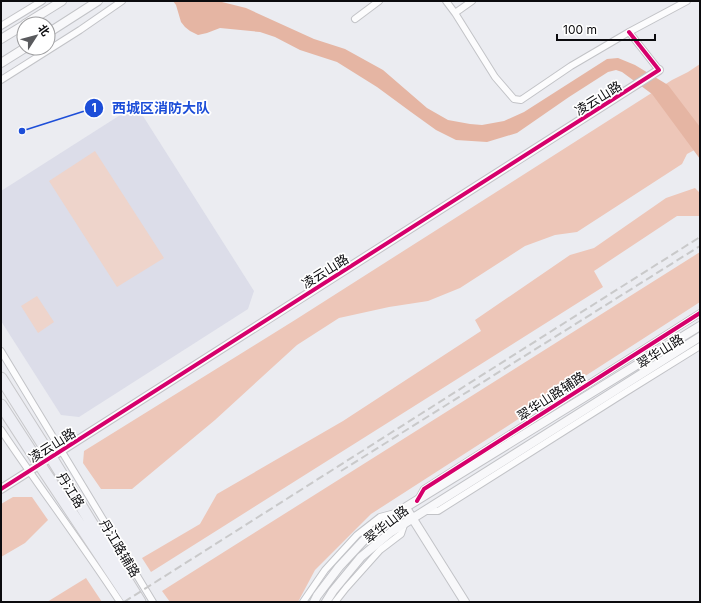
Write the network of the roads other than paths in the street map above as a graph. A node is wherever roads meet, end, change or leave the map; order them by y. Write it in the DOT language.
graph roads {
  1 [pos="42,1"];
  2 [pos="62,1"];
  3 [pos="98,1"];
  4 [pos="122,1"];
  5 [pos="380,1"];
  6 [pos="446,1"];
  7 [pos="472,1"];
  8 [pos="687,1"];
  9 [pos="455,13"];
  10 [pos="38,16"];
  11 [pos="355,19"];
  12 [pos="1,26"];
  13 [pos="56,28"];
  14 [pos="16,30"];
  15 [pos="629,32"];
  16 [pos="1,39"];
  17 [pos="16,54"];
  18 [pos="1,63"];
  19 [pos="658,71"];
  20 [pos="1,80"];
  21 [pos="700,313"];
  22 [pos="700,326"];
  23 [pos="700,337"];
  24 [pos="700,346"];
  25 [pos="1,351"];
  26 [pos="1,378"];
  27 [pos="1,405"];
  28 [pos="1,430"];
  29 [pos="62,451"];
  30 [pos="51,457"];
  31 [pos="40,465"];
  32 [pos="29,471"];
  33 [pos="1,489"];
  34 [pos="417,501"];
  35 [pos="402,510"];
  36 [pos="424,511"];
  37 [pos="409,520"];
  38 [pos="120,602"];
  39 [pos="131,602"];
  40 [pos="140,602"];
  41 [pos="153,602"];
  42 [pos="304,602"];
  43 [pos="314,602"];
  44 [pos="326,602"];
  45 [pos="335,602"];
  46 [pos="465,602"];
  1 -- 12 [label="street"];
  2 -- 10 [label="street"];
  3 -- 13 [label="street"];
  4 -- 20 [label="street"];
  5 -- 11 [label="street"];
  6 -- 9 [label="street"];
  7 -- 9 [label="street"];
  8 -- 15 [label="street"];
  9 -- 15 [label="street"];
  14 -- 16 [label="street"];
  15 -- 19 [label="street"];
  17 -- 18 [label="street"];
  19 -- 29 [label="street, 凌云山路"];
  21 -- 34 [label="street, 翠华山路辅路"];
  22 -- 34 [label="street, 翠华山路"];
  23 -- 36 [label="street, 翠华山路"];
  24 -- 36 [label="street"];
  25 -- 29 [label="street, 丹江路辅路"];
  26 -- 30 [label="highway, 丹江路"];
  27 -- 31 [label="highway, 丹江路"];
  28 -- 32 [label="street"];
  29 -- 30 [label="street, 凌云山路"];
  29 -- 41 [label="street, 丹江路辅路"];
  30 -- 31 [label="street, 凌云山路"];
  30 -- 40 [label="highway, 丹江路"];
  31 -- 32 [label="street, 凌云山路"];
  31 -- 39 [label="highway, 丹江路"];
  32 -- 33 [label="street, 凌云山路"];
  32 -- 38 [label="street"];
  34 -- 35 [label="street, 翠华山路"];
  35 -- 37 [label="street"];
  35 -- 42 [label="street"];
  35 -- 43 [label="street, 翠华山路"];
  36 -- 37 [label="street, 翠华山路"];
  37 -- 44 [label="street, 翠华山路"];
  37 -- 45 [label="street"];
  37 -- 46 [label="street"];
}
